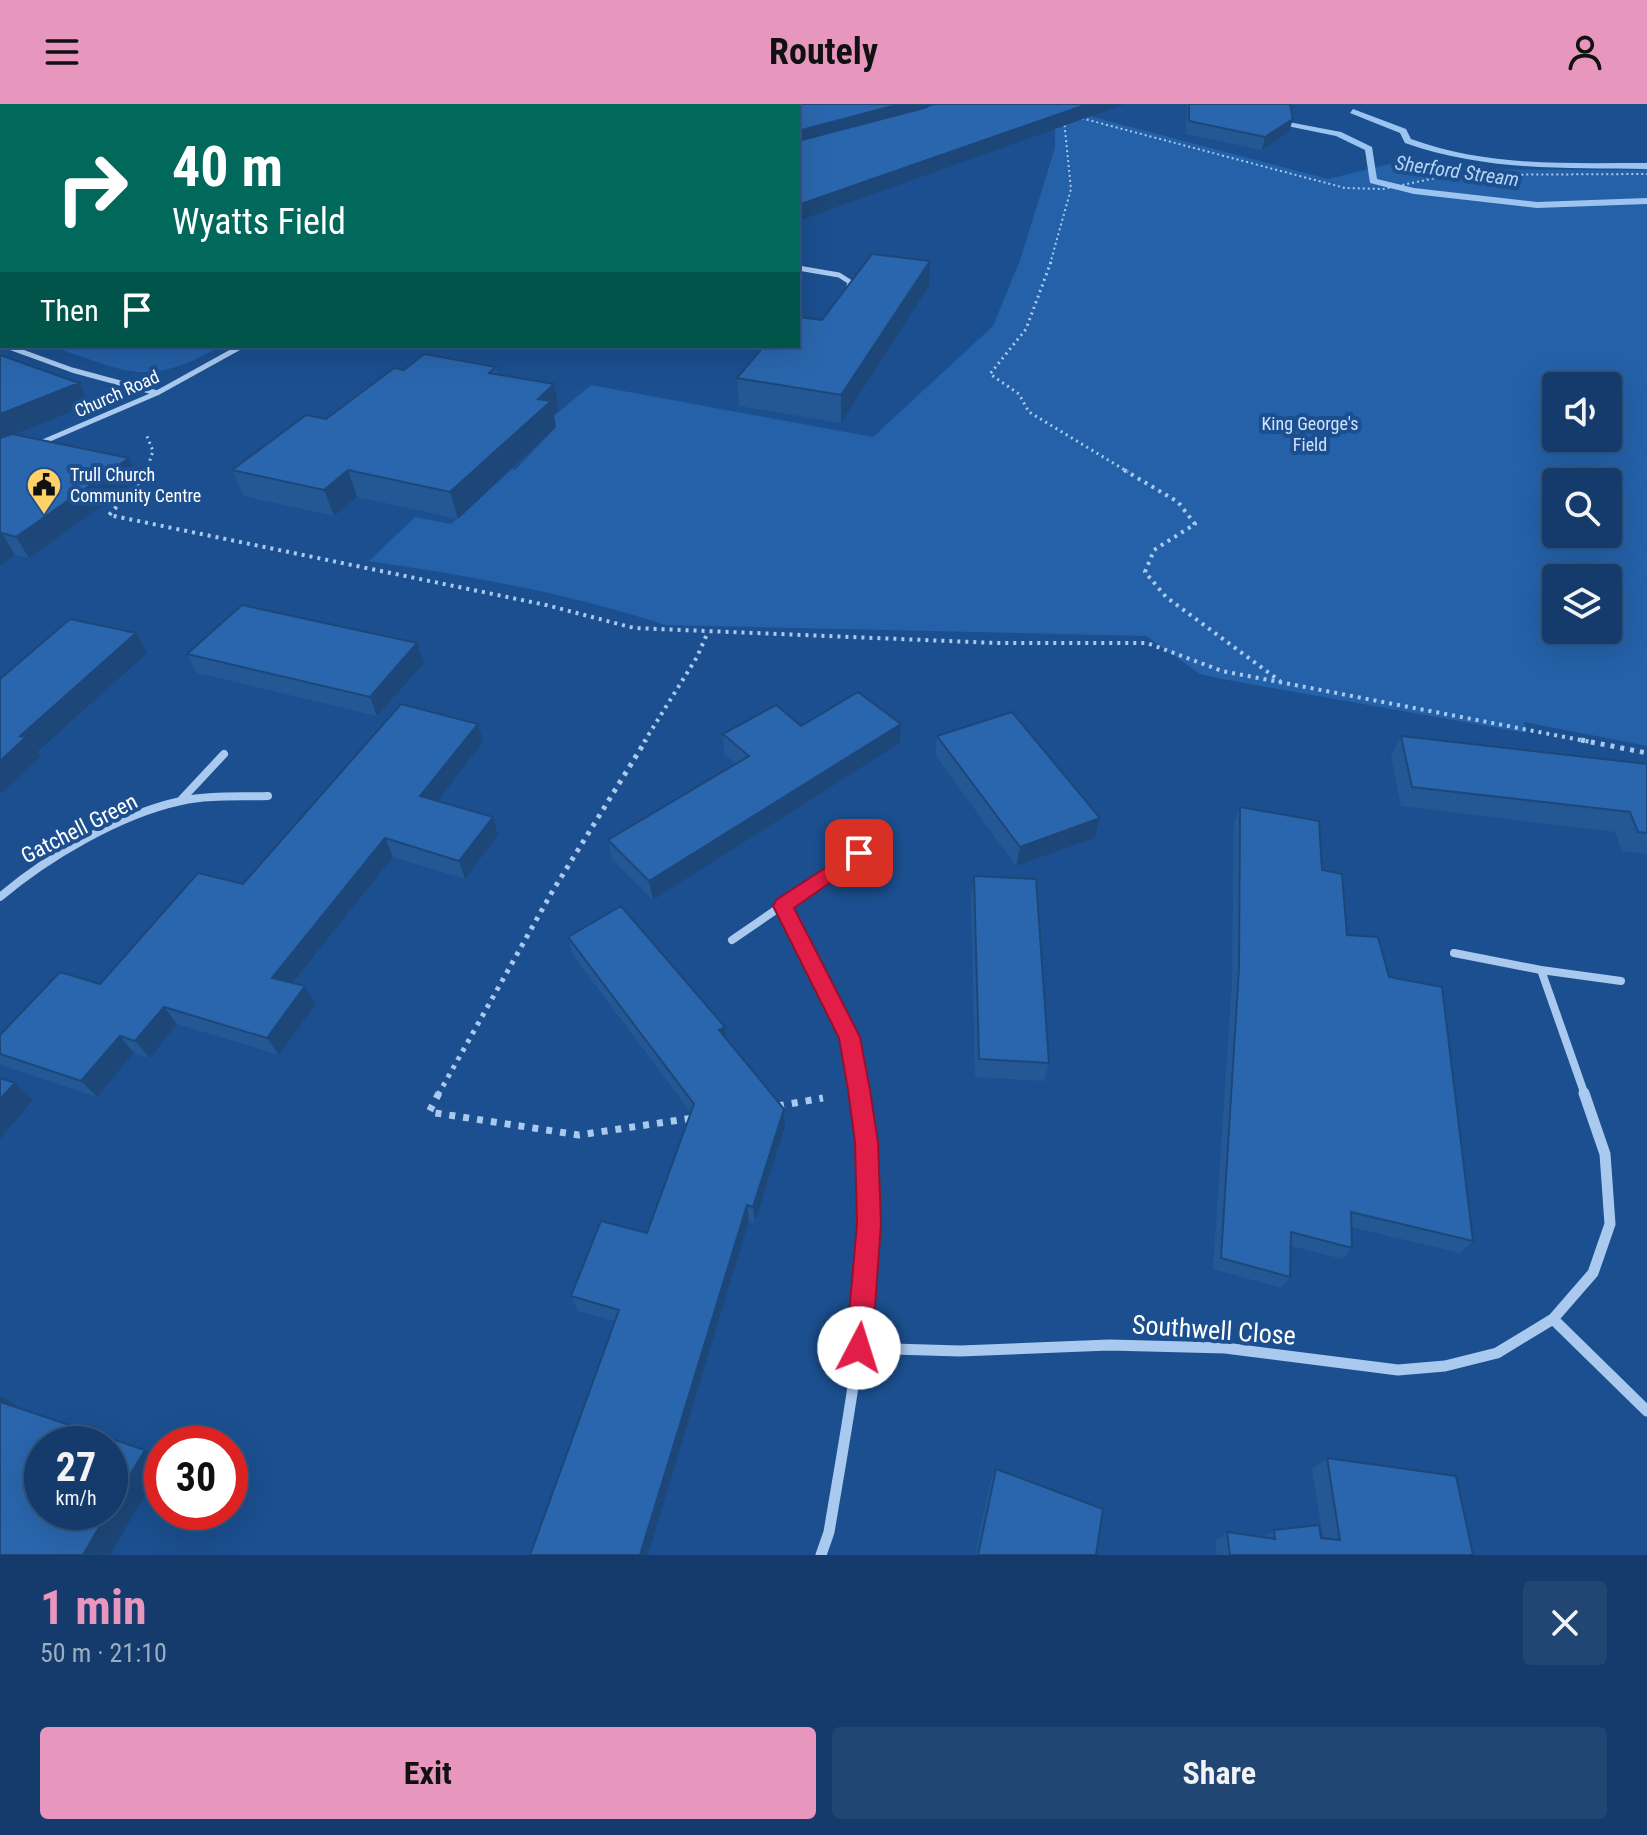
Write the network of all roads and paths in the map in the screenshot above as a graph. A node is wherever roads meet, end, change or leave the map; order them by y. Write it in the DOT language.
graph roads {
  1 [pos="1063,115"];
  2 [pos="1075,117"];
  3 [pos="1647,174"];
  4 [pos="800,268"];
  5 [pos="848,290"];
  6 [pos="11,348"];
  7 [pos="238,348"];
  8 [pos="157,393"];
  9 [pos="121,408"];
  10 [pos="34,445"];
  11 [pos="707,634"];
  12 [pos="1283,682"];
  13 [pos="1647,753"];
  14 [pos="224,754"];
  15 [pos="268,796"];
  16 [pos="181,800"];
  17 [pos="859,853"];
  18 [pos="0,897"];
  19 [pos="783,906"];
  20 [pos="732,940"];
  21 [pos="1454,953"];
  22 [pos="1541,970"];
  23 [pos="1621,981"];
  24 [pos="859,1090"];
  25 [pos="772,1107"];
  26 [pos="698,1117"];
  27 [pos="1553,1319"];
  28 [pos="859,1348"];
  29 [pos="1647,1411"];
  30 [pos="821,1555"];
  1 -- 12 [label="path"];
  2 -- 3 [label="path"];
  4 -- 5 [label="street"];
  6 -- 8 [label="street"];
  7 -- 8 [label="street, Church Road"];
  8 -- 9 [label="street, Church Road"];
  9 -- 10 [label="street, Church Road"];
  9 -- 11 [label="path"];
  11 -- 12 [label="path"];
  11 -- 26 [label="path"];
  12 -- 13 [label="path"];
  14 -- 16 [label="street, Gatchell Green"];
  15 -- 16 [label="street, Gatchell Green"];
  16 -- 18 [label="street, Gatchell Green"];
  17 -- 19 [label="street"];
  19 -- 20 [label="street"];
  19 -- 24 [label="street"];
  21 -- 22 [label="street"];
  22 -- 23 [label="street"];
  22 -- 27 [label="street, Southwell Close"];
  24 -- 25 [label="path"];
  24 -- 28 [label="street"];
  27 -- 28 [label="street, Southwell Close"];
  27 -- 29 [label="street"];
  28 -- 30 [label="street"];
}
